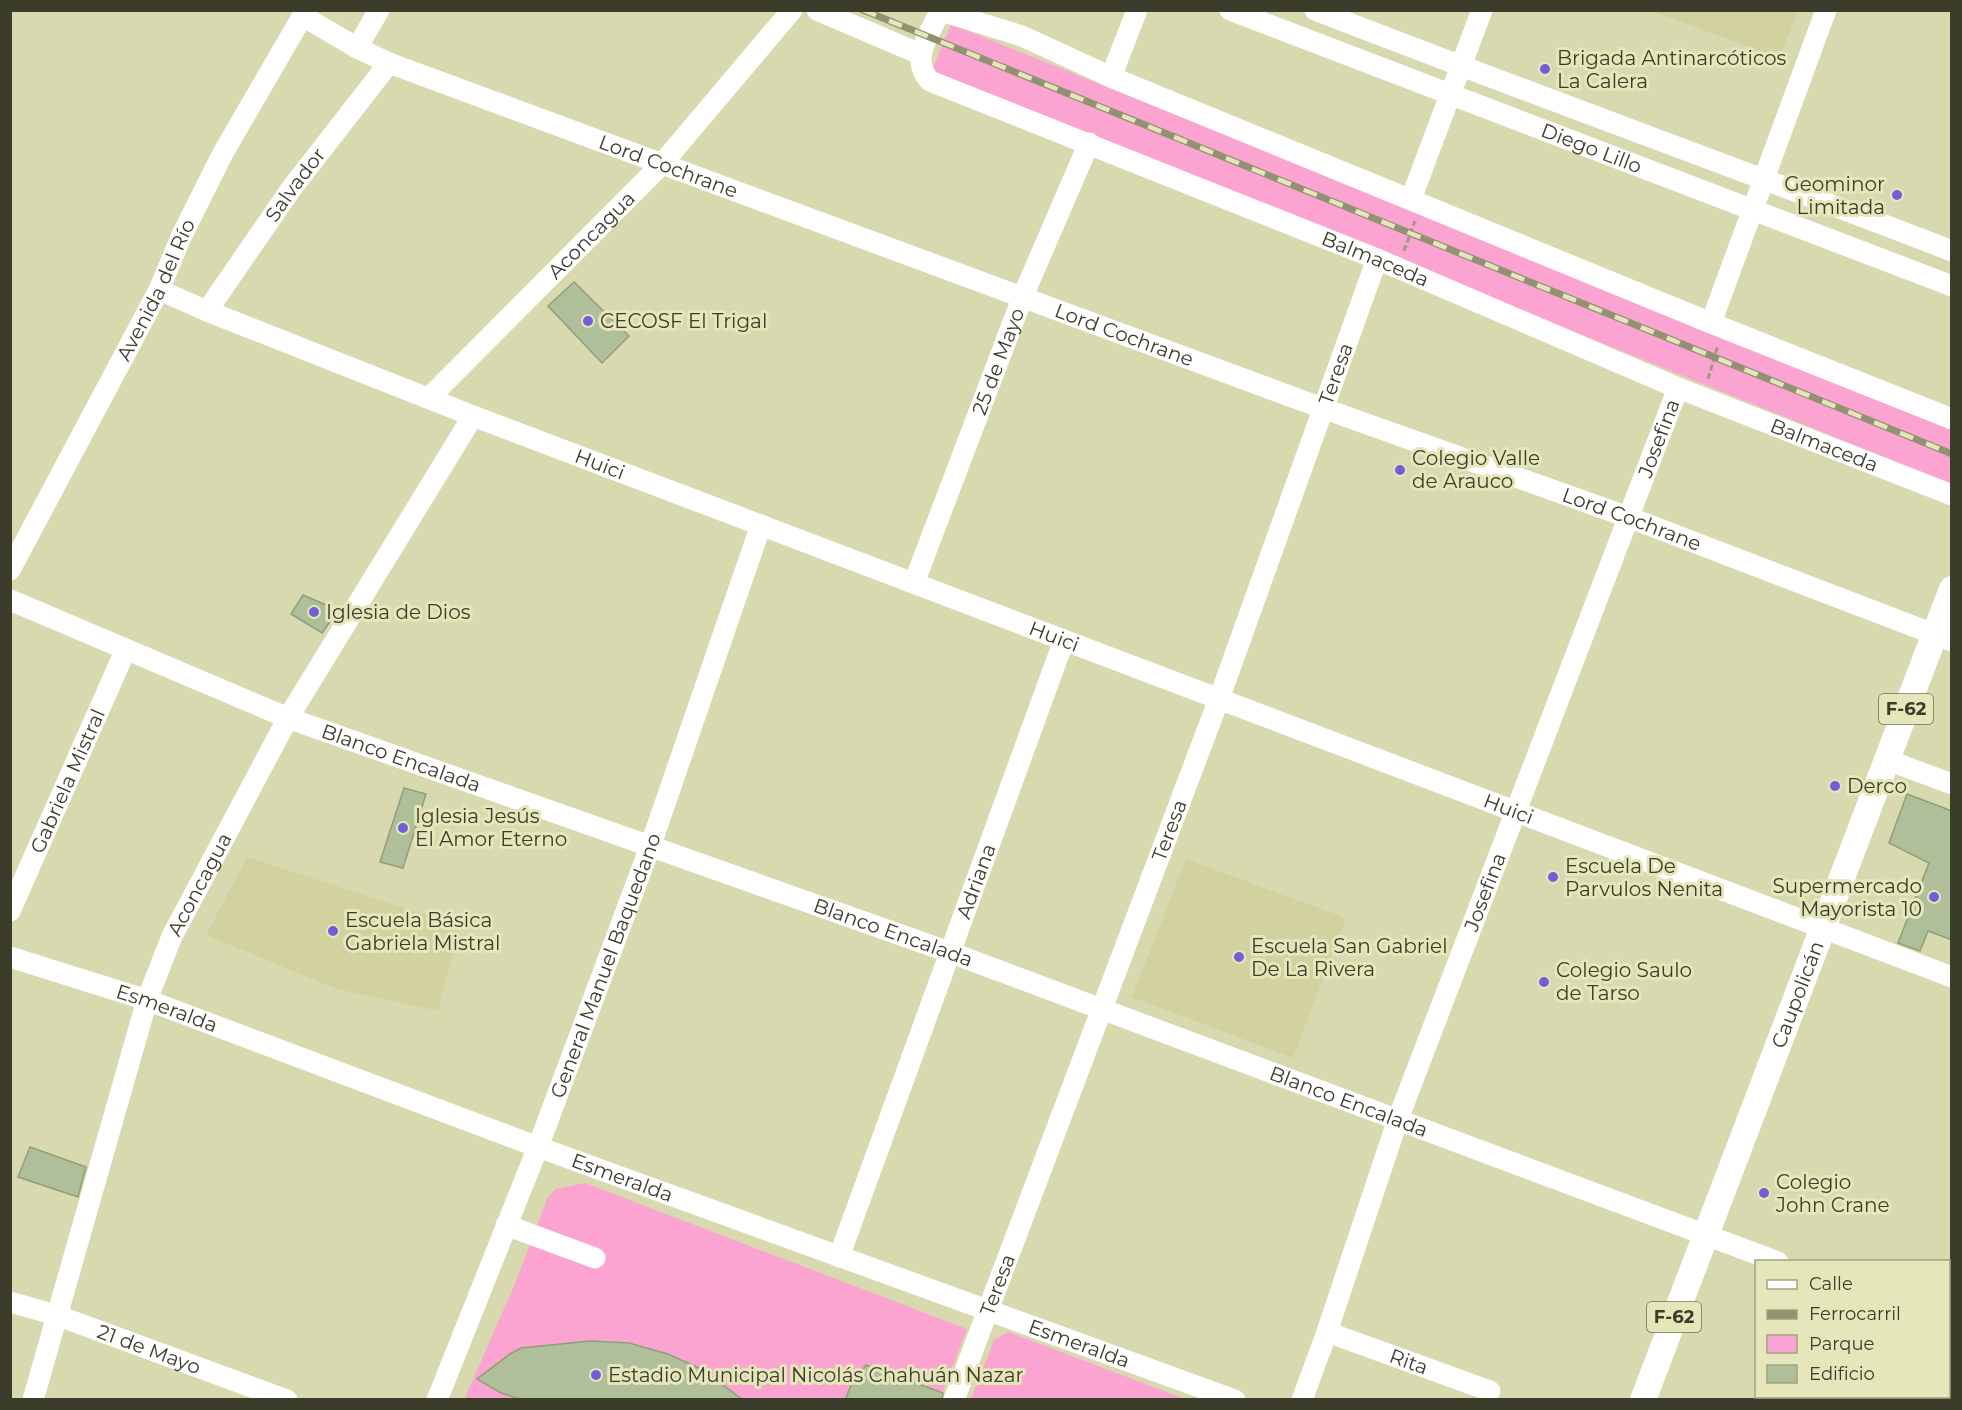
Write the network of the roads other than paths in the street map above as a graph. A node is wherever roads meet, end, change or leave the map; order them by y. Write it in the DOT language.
graph roads {
  1 [pos="379,10"];
  2 [pos="792,10"];
  3 [pos="817,10"];
  4 [pos="1137,10"];
  5 [pos="1230,10"];
  6 [pos="1315,10"];
  7 [pos="1482,10"];
  8 [pos="1826,10"];
  9 [pos="939,11"];
  10 [pos="304,13"];
  11 [pos="357,48"];
  12 [pos="920,54"];
  13 [pos="389,63"];
  14 [pos="1461,67"];
  15 [pos="1111,77"];
  16 [pos="1451,94"];
  17 [pos="1089,143"];
  18 [pos="661,165"];
  19 [pos="1764,178"];
  20 [pos="1411,199"];
  21 [pos="1753,210"];
  22 [pos="1952,251"];
  23 [pos="1377,260"];
  24 [pos="1952,286"];
  25 [pos="159,290"];
  26 [pos="1023,296"];
  27 [pos="207,311"];
  28 [pos="1716,325"];
  29 [pos="1678,388"];
  30 [pos="429,398"];
  31 [pos="1322,408"];
  32 [pos="473,416"];
  33 [pos="1952,419"];
  34 [pos="1952,495"];
  35 [pos="1628,517"];
  36 [pos="761,525"];
  37 [pos="10,570"];
  38 [pos="914,583"];
  39 [pos="1952,589"];
  40 [pos="10,600"];
  41 [pos="1943,638"];
  42 [pos="1064,640"];
  43 [pos="126,649"];
  44 [pos="1219,699"];
  45 [pos="288,718"];
  46 [pos="1887,760"];
  47 [pos="1952,784"];
  48 [pos="1515,812"];
  49 [pos="650,847"];
  50 [pos="10,911"];
  51 [pos="1823,928"];
  52 [pos="949,952"];
  53 [pos="10,957"];
  54 [pos="1952,977"];
  55 [pos="147,1000"];
  56 [pos="1102,1008"];
  57 [pos="1398,1119"];
  58 [pos="538,1147"];
  59 [pos="506,1225"];
  60 [pos="1706,1235"];
  61 [pos="839,1257"];
  62 [pos="595,1258"];
  63 [pos="1773,1260"];
  64 [pos="10,1302"];
  65 [pos="987,1310"];
  66 [pos="56,1315"];
  67 [pos="1327,1332"];
  68 [pos="1490,1391"];
  69 [pos="33,1400"];
  70 [pos="287,1400"];
  71 [pos="437,1400"];
  72 [pos="954,1400"];
  73 [pos="1235,1400"];
  74 [pos="1302,1400"];
  75 [pos="1643,1400"];
  1 -- 11 [label="street"];
  2 -- 18 [label="street, Aconcagua"];
  3 -- 12 [label="street"];
  4 -- 15 [label="street"];
  5 -- 16 [label="street, Diego Lillo"];
  6 -- 14 [label="street, Diego Lillo"];
  7 -- 14 [label="street"];
  8 -- 19 [label="street"];
  9 -- 12 [label="street"];
  9 -- 15 [label="street"];
  10 -- 11 [label="street, Lord Cochrane"];
  10 -- 25 [label="street, Avenida del Río"];
  11 -- 13 [label="street, Lord Cochrane"];
  12 -- 17 [label="street, Balmaceda"];
  13 -- 18 [label="street, Lord Cochrane"];
  13 -- 27 [label="street, Salvador"];
  14 -- 16 [label="street"];
  14 -- 19 [label="street, Diego Lillo"];
  15 -- 20 [label="street"];
  16 -- 20 [label="street"];
  16 -- 21 [label="street, Diego Lillo"];
  17 -- 23 [label="street, Balmaceda"];
  17 -- 26 [label="street, 25 de Mayo"];
  18 -- 26 [label="street, Lord Cochrane"];
  18 -- 30 [label="street, Aconcagua"];
  19 -- 21 [label="street"];
  19 -- 22 [label="street, Diego Lillo"];
  20 -- 28 [label="street"];
  21 -- 24 [label="street, Diego Lillo"];
  21 -- 28 [label="street"];
  23 -- 29 [label="street, Balmaceda"];
  23 -- 31 [label="street, Teresa"];
  25 -- 27 [label="street, Huici"];
  25 -- 37 [label="street, Avenida del Río"];
  26 -- 31 [label="street, Lord Cochrane"];
  26 -- 38 [label="street, 25 de Mayo"];
  27 -- 30 [label="street, Huici"];
  28 -- 33 [label="street"];
  29 -- 34 [label="street, Balmaceda"];
  29 -- 35 [label="street, Josefina"];
  30 -- 32 [label="street, Huici"];
  31 -- 35 [label="street, Lord Cochrane"];
  31 -- 44 [label="street, Teresa"];
  32 -- 36 [label="street, Huici"];
  32 -- 45 [label="street, Aconcagua"];
  35 -- 41 [label="street, Lord Cochrane"];
  35 -- 48 [label="street, Josefina"];
  36 -- 38 [label="street, Huici"];
  36 -- 49 [label="street, General Manuel Baquedano"];
  38 -- 42 [label="street, Huici"];
  39 -- 41 [label="main road, Caupolicán / F-62"];
  40 -- 43 [label="street, Blanco Encalada"];
  41 -- 46 [label="main road, Caupolicán / F-62"];
  42 -- 44 [label="street, Huici"];
  42 -- 52 [label="street, Adriana"];
  43 -- 45 [label="street, Blanco Encalada"];
  43 -- 50 [label="street, Gabriela Mistral"];
  44 -- 48 [label="street, Huici"];
  44 -- 56 [label="street, Teresa"];
  45 -- 49 [label="street, Blanco Encalada"];
  45 -- 55 [label="street, Aconcagua"];
  46 -- 47 [label="street"];
  46 -- 51 [label="main road, Caupolicán / F-62"];
  48 -- 51 [label="street, Huici"];
  48 -- 57 [label="street, Josefina"];
  49 -- 52 [label="street, Blanco Encalada"];
  49 -- 58 [label="street, General Manuel Baquedano"];
  51 -- 54 [label="street, Huici"];
  51 -- 60 [label="main road, Caupolicán / F-62"];
  52 -- 56 [label="street, Blanco Encalada"];
  52 -- 61 [label="street, Adriana"];
  53 -- 55 [label="street, Esmeralda"];
  55 -- 58 [label="street, Esmeralda"];
  55 -- 66 [label="street, Aconcagua"];
  56 -- 57 [label="street, Blanco Encalada"];
  56 -- 65 [label="street, Teresa"];
  57 -- 60 [label="street, Blanco Encalada"];
  57 -- 67 [label="street, Josefina"];
  58 -- 59 [label="street, General Manuel Baquedano"];
  58 -- 61 [label="street, Esmeralda"];
  59 -- 62 [label="street"];
  59 -- 71 [label="street, General Manuel Baquedano"];
  60 -- 63 [label="street, Blanco Encalada"];
  60 -- 75 [label="main road, Caupolicán / F-62"];
  61 -- 65 [label="street, Esmeralda"];
  64 -- 66 [label="street, 21 de Mayo"];
  65 -- 72 [label="street, Teresa"];
  65 -- 73 [label="street, Esmeralda"];
  66 -- 69 [label="street, Aconcagua"];
  66 -- 70 [label="street, 21 de Mayo"];
  67 -- 68 [label="street, Rita"];
  67 -- 74 [label="street, Josefina"];
}
